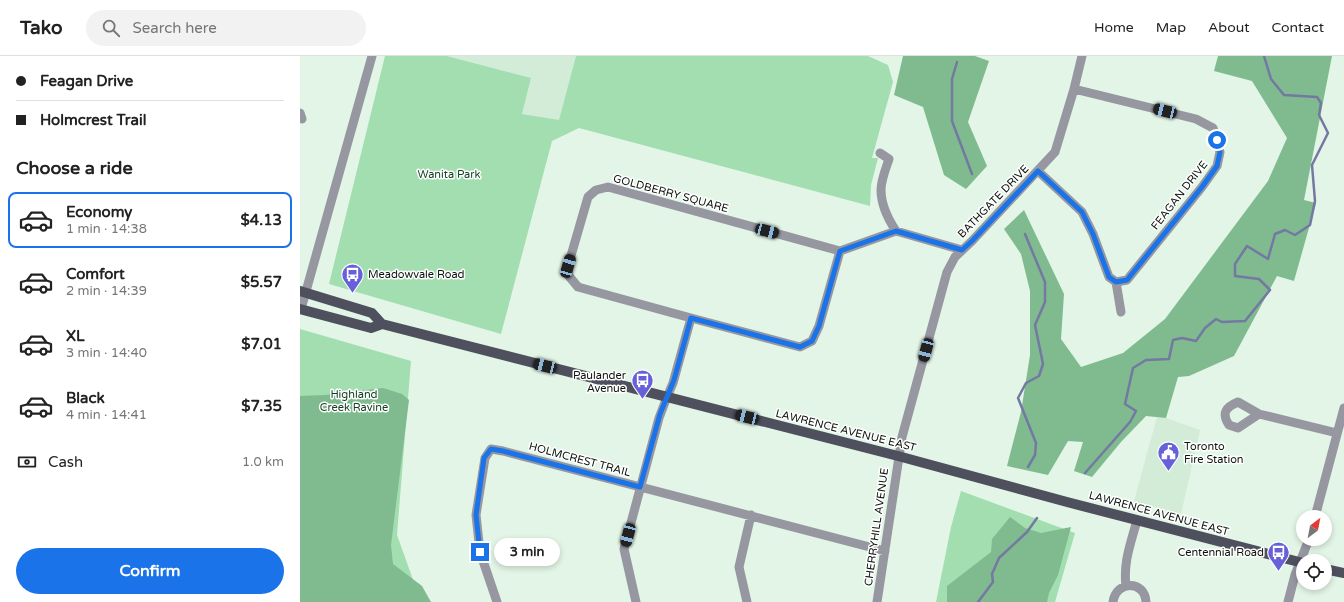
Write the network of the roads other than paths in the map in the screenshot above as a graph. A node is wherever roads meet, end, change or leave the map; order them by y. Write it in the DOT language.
graph roads {
  1 [pos="372,56"];
  2 [pos="1082,56"];
  3 [pos="1074,88"];
  4 [pos="880,152"];
  5 [pos="1038,171"];
  6 [pos="896,231"];
  7 [pos="962,250"];
  8 [pos="840,251"];
  9 [pos="1116,282"];
  10 [pos="302,292"];
  11 [pos="300,309"];
  12 [pos="1121,312"];
  13 [pos="691,318"];
  14 [pos="382,324"];
  15 [pos="667,397"];
  16 [pos="1344,408"];
  17 [pos="1259,414"];
  18 [pos="1337,433"];
  19 [pos="898,456"];
  20 [pos="640,487"];
  21 [pos="1318,510"];
  22 [pos="751,515"];
  23 [pos="1137,520"];
  24 [pos="885,551"];
  25 [pos="1296,560"];
  26 [pos="1332,571"];
  27 [pos="1344,574"];
  28 [pos="1296,579"];
  29 [pos="1126,586"];
  30 [pos="497,602"];
  31 [pos="636,602"];
  32 [pos="747,602"];
  33 [pos="877,602"];
  34 [pos="1113,602"];
  35 [pos="1146,602"];
  36 [pos="1288,602"];
  1 -- 10 [label="street"];
  2 -- 3 [label="street, BATHGATE DRIVE"];
  3 -- 5 [label="street, BATHGATE DRIVE"];
  3 -- 9 [label="street, FEAGAN DRIVE"];
  4 -- 6 [label="street"];
  5 -- 7 [label="street, BATHGATE DRIVE"];
  5 -- 9 [label="street"];
  6 -- 7 [label="street"];
  6 -- 8 [label="street"];
  7 -- 19 [label="street, BATHGATE DRIVE"];
  8 -- 13 [label="street, GOLDBERRY SQUARE"];
  8 -- 13 [label="street, GOLDBERRY SQUARE"];
  9 -- 12 [label="street"];
  10 -- 11 [label="street"];
  10 -- 14 [label="main road, LAWRENCE AVENUE EAST"];
  11 -- 14 [label="main road, LAWRENCE AVENUE EAST"];
  13 -- 15 [label="street"];
  14 -- 15 [label="main road, LAWRENCE AVENUE EAST"];
  15 -- 19 [label="main road, LAWRENCE AVENUE EAST"];
  15 -- 20 [label="street"];
  16 -- 18 [label="street"];
  17 -- 18 [label="street"];
  18 -- 21 [label="street"];
  19 -- 23 [label="main road, LAWRENCE AVENUE EAST"];
  19 -- 24 [label="street, CHERRYHILL AVENUE"];
  20 -- 22 [label="street, HOLMCREST TRAIL"];
  20 -- 30 [label="street, HOLMCREST TRAIL"];
  20 -- 31 [label="street"];
  22 -- 24 [label="street, HOLMCREST TRAIL"];
  22 -- 32 [label="street"];
  23 -- 25 [label="main road, LAWRENCE AVENUE EAST"];
  23 -- 29 [label="street"];
  24 -- 33 [label="street, CHERRYHILL AVENUE"];
  26 -- 27 [label="main road"];
  28 -- 36 [label="street"];
  29 -- 34 [label="street"];
  29 -- 35 [label="street"];
}
